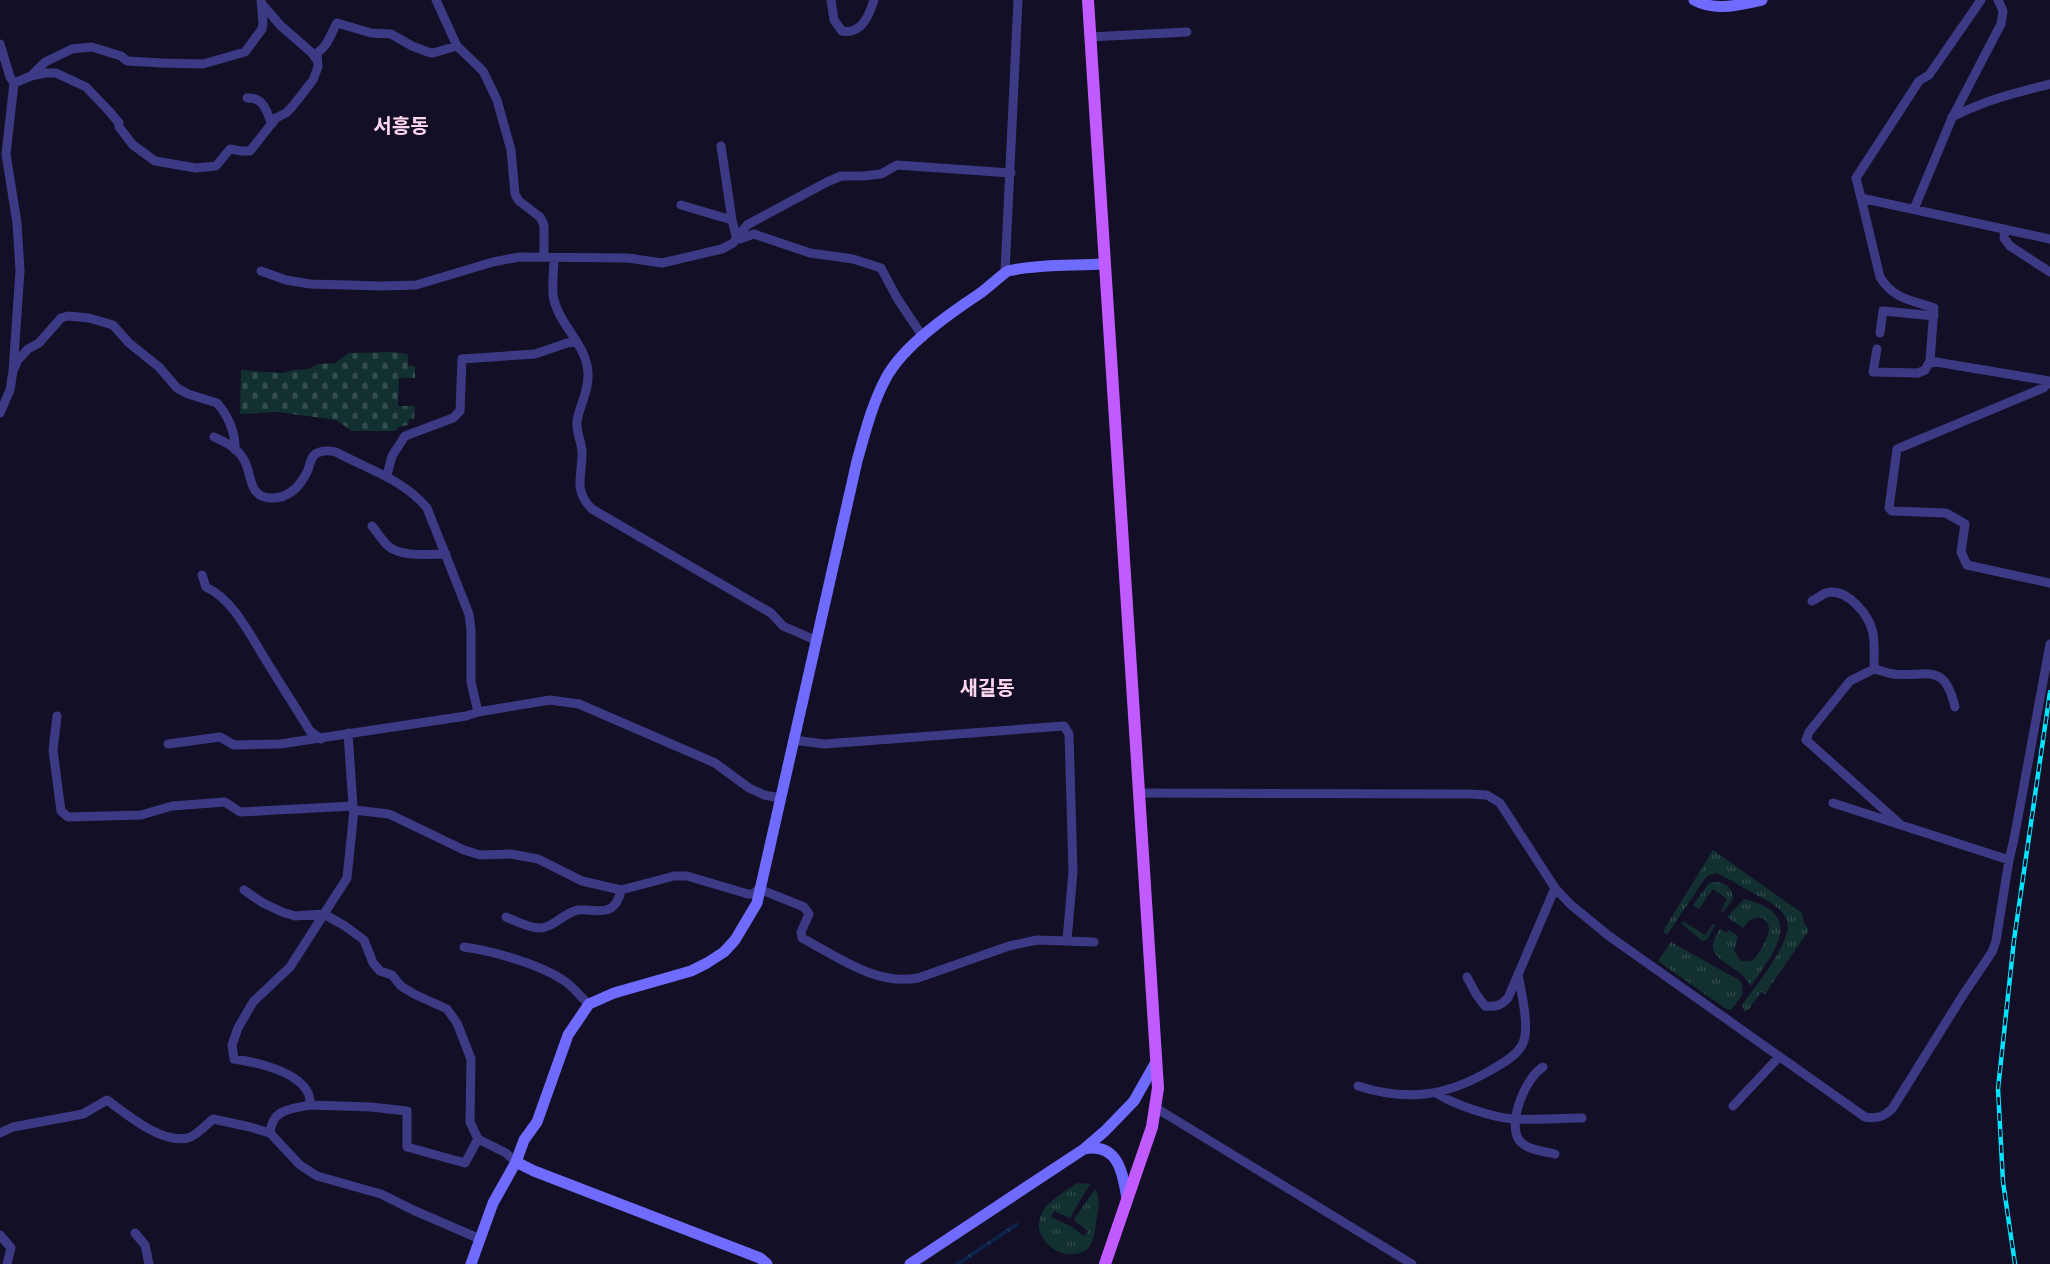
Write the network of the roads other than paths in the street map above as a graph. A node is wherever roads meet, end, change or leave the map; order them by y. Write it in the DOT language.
graph roads {
  1 [pos="436,0"];
  2 [pos="831,0"];
  3 [pos="874,0"];
  4 [pos="1018,0"];
  5 [pos="1088,0"];
  6 [pos="1694,0"];
  7 [pos="1762,0"];
  8 [pos="1980,0"];
  9 [pos="1998,0"];
  10 [pos="261,2"];
  11 [pos="1187,32"];
  12 [pos="1090,37"];
  13 [pos="0,44"];
  14 [pos="457,46"];
  15 [pos="316,59"];
  16 [pos="31,76"];
  17 [pos="14,83"];
  18 [pos="2050,84"];
  19 [pos="247,98"];
  20 [pos="1952,118"];
  21 [pos="272,124"];
  22 [pos="721,146"];
  23 [pos="1012,173"];
  24 [pos="1860,198"];
  25 [pos="681,206"];
  26 [pos="1914,209"];
  27 [pos="732,220"];
  28 [pos="2005,229"];
  29 [pos="736,236"];
  30 [pos="2050,240"];
  31 [pos="544,257"];
  32 [pos="554,258"];
  33 [pos="1103,264"];
  34 [pos="261,271"];
  35 [pos="1006,272"];
  36 [pos="2050,272"];
  37 [pos="1934,316"];
  38 [pos="1880,333"];
  39 [pos="923,338"];
  40 [pos="576,342"];
  41 [pos="1876,349"];
  42 [pos="1930,361"];
  43 [pos="13,371"];
  44 [pos="2050,382"];
  45 [pos="0,413"];
  46 [pos="214,437"];
  47 [pos="235,450"];
  48 [pos="386,475"];
  49 [pos="372,526"];
  50 [pos="446,554"];
  51 [pos="202,575"];
  52 [pos="2050,583"];
  53 [pos="1812,602"];
  54 [pos="815,640"];
  55 [pos="2050,644"];
  56 [pos="1874,669"];
  57 [pos="1955,707"];
  58 [pos="478,712"];
  59 [pos="57,716"];
  60 [pos="348,733"];
  61 [pos="321,739"];
  62 [pos="794,740"];
  63 [pos="168,744"];
  64 [pos="1138,793"];
  65 [pos="780,798"];
  66 [pos="1833,803"];
  67 [pos="354,808"];
  68 [pos="1900,824"];
  69 [pos="2009,860"];
  70 [pos="1555,888"];
  71 [pos="759,889"];
  72 [pos="244,890"];
  73 [pos="621,890"];
  74 [pos="324,914"];
  75 [pos="506,917"];
  76 [pos="1067,940"];
  77 [pos="1094,942"];
  78 [pos="464,947"];
  79 [pos="1518,974"];
  80 [pos="1467,977"];
  81 [pos="589,1004"];
  82 [pos="1780,1057"];
  83 [pos="1156,1062"];
  84 [pos="1543,1067"];
  85 [pos="1358,1086"];
  86 [pos="1436,1093"];
  87 [pos="310,1105"];
  88 [pos="1733,1106"];
  89 [pos="1156,1108"];
  90 [pos="1582,1118"];
  91 [pos="1515,1119"];
  92 [pos="0,1133"];
  93 [pos="270,1133"];
  94 [pos="478,1139"];
  95 [pos="1084,1149"];
  96 [pos="1555,1154"];
  97 [pos="516,1162"];
  98 [pos="1128,1199"];
  99 [pos="135,1233"];
  100 [pos="0,1235"];
  101 [pos="480,1239"];
  102 [pos="7,1264"];
  103 [pos="149,1264"];
  104 [pos="471,1264"];
  105 [pos="767,1264"];
  106 [pos="910,1264"];
  107 [pos="1105,1264"];
  108 [pos="1412,1264"];
  1 -- 14 [label="street"];
  2 -- 3 [label="street"];
  4 -- 23 [label="street"];
  5 -- 12 [label="main road"];
  6 -- 7 [label="street"];
  8 -- 24 [label="street"];
  9 -- 20 [label="street"];
  10 -- 15 [label="street"];
  10 -- 16 [label="street"];
  11 -- 12 [label="street"];
  12 -- 33 [label="main road"];
  13 -- 17 [label="street"];
  14 -- 15 [label="street"];
  14 -- 31 [label="street"];
  15 -- 21 [label="street"];
  16 -- 17 [label="street"];
  16 -- 21 [label="street"];
  17 -- 43 [label="street"];
  18 -- 20 [label="street"];
  19 -- 21 [label="street"];
  20 -- 26 [label="street"];
  22 -- 27 [label="street"];
  23 -- 29 [label="street"];
  23 -- 35 [label="street"];
  24 -- 26 [label="street"];
  24 -- 37 [label="street"];
  25 -- 27 [label="street"];
  26 -- 28 [label="street"];
  27 -- 29 [label="street"];
  28 -- 30 [label="street"];
  28 -- 36 [label="street"];
  29 -- 32 [label="street"];
  29 -- 39 [label="street"];
  31 -- 32 [label="street"];
  31 -- 34 [label="street"];
  32 -- 40 [label="street"];
  33 -- 35 [label="street"];
  33 -- 64 [label="main road"];
  35 -- 39 [label="street"];
  37 -- 38 [label="street"];
  37 -- 42 [label="street"];
  39 -- 54 [label="street"];
  40 -- 48 [label="street"];
  40 -- 54 [label="street"];
  41 -- 42 [label="street"];
  42 -- 44 [label="street"];
  43 -- 45 [label="street"];
  43 -- 47 [label="street"];
  44 -- 52 [label="street"];
  46 -- 47 [label="street"];
  47 -- 48 [label="street"];
  48 -- 50 [label="street"];
  49 -- 50 [label="street"];
  50 -- 58 [label="street"];
  51 -- 61 [label="street"];
  53 -- 56 [label="street"];
  54 -- 62 [label="street"];
  55 -- 69 [label="street"];
  56 -- 57 [label="street"];
  56 -- 68 [label="street"];
  58 -- 60 [label="street"];
  58 -- 65 [label="street"];
  59 -- 67 [label="street"];
  60 -- 61 [label="street"];
  60 -- 67 [label="street"];
  61 -- 63 [label="street"];
  62 -- 65 [label="street"];
  62 -- 76 [label="street"];
  64 -- 70 [label="street"];
  64 -- 83 [label="main road"];
  65 -- 71 [label="street"];
  66 -- 68 [label="street"];
  67 -- 73 [label="street"];
  67 -- 74 [label="street"];
  68 -- 69 [label="street"];
  69 -- 82 [label="street"];
  70 -- 79 [label="street"];
  70 -- 82 [label="street"];
  71 -- 73 [label="street"];
  71 -- 76 [label="street"];
  71 -- 81 [label="street"];
  72 -- 74 [label="street"];
  73 -- 75 [label="street"];
  74 -- 87 [label="street"];
  74 -- 94 [label="street"];
  76 -- 77 [label="street"];
  78 -- 81 [label="street"];
  79 -- 80 [label="street"];
  79 -- 86 [label="street"];
  81 -- 97 [label="street"];
  82 -- 88 [label="street"];
  83 -- 89 [label="main road"];
  83 -- 95 [label="street"];
  84 -- 91 [label="street"];
  85 -- 86 [label="street"];
  86 -- 91 [label="street"];
  87 -- 93 [label="street"];
  87 -- 94 [label="street"];
  89 -- 98 [label="main road"];
  89 -- 108 [label="street"];
  90 -- 91 [label="street"];
  91 -- 96 [label="street"];
  92 -- 93 [label="street"];
  93 -- 101 [label="street"];
  94 -- 97 [label="street"];
  95 -- 98 [label="street"];
  95 -- 106 [label="street"];
  97 -- 101 [label="street"];
  97 -- 105 [label="street"];
  98 -- 107 [label="main road"];
  99 -- 103 [label="street"];
  100 -- 102 [label="street"];
  101 -- 104 [label="street"];
}
